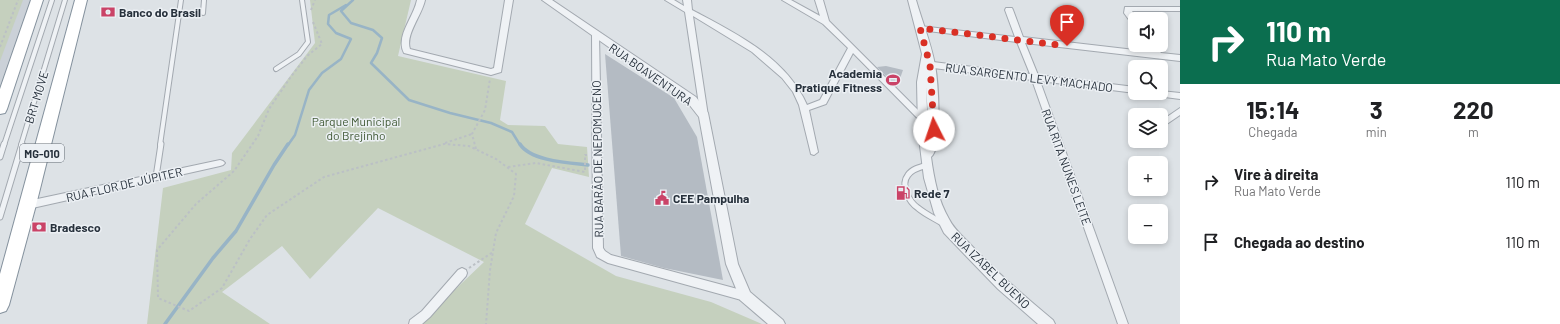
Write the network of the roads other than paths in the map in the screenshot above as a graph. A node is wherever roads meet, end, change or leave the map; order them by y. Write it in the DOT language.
graph roads {
  1 [pos="37,0"];
  2 [pos="52,0"];
  3 [pos="66,0"];
  4 [pos="81,0"];
  5 [pos="181,0"];
  6 [pos="204,0"];
  7 [pos="302,0"];
  8 [pos="421,0"];
  9 [pos="509,0"];
  10 [pos="546,0"];
  11 [pos="668,0"];
  12 [pos="687,0"];
  13 [pos="786,0"];
  14 [pos="819,0"];
  15 [pos="912,0"];
  16 [pos="1145,0"];
  17 [pos="1151,8"];
  18 [pos="1180,9"];
  19 [pos="1009,10"];
  20 [pos="689,12"];
  21 [pos="1128,12"];
  22 [pos="203,13"];
  23 [pos="826,22"];
  24 [pos="920,28"];
  25 [pos="595,34"];
  26 [pos="1021,40"];
  27 [pos="852,48"];
  28 [pos="1156,52"];
  29 [pos="1159,56"];
  30 [pos="1180,58"];
  31 [pos="927,65"];
  32 [pos="276,69"];
  33 [pos="1035,78"];
  34 [pos="1128,89"];
  35 [pos="1168,94"];
  36 [pos="1180,96"];
  37 [pos="0,109"];
  38 [pos="803,109"];
  39 [pos="1180,111"];
  40 [pos="704,116"];
  41 [pos="922,118"];
  42 [pos="1168,120"];
  43 [pos="934,130"];
  44 [pos="814,152"];
  45 [pos="0,157"];
  46 [pos="220,162"];
  47 [pos="926,165"];
  48 [pos="156,177"];
  49 [pos="28,205"];
  50 [pos="0,217"];
  51 [pos="945,225"];
  52 [pos="462,274"];
  53 [pos="745,296"];
  54 [pos="0,305"];
  55 [pos="414,324"];
  56 [pos="778,324"];
  57 [pos="1048,324"];
  58 [pos="1123,324"];
  1 -- 37 [label="highway"];
  2 -- 45 [label="lane, BRT MOVE"];
  3 -- 50 [label="lane, BRT MOVE"];
  4 -- 49 [label="highway, MG-010"];
  5 -- 48 [label="lane"];
  6 -- 22 [label="lane"];
  7 -- 32 [label="lane"];
  8 -- 9 [label="street"];
  10 -- 25 [label="street, RUA BOAVENTURA"];
  11 -- 20 [label="street"];
  12 -- 20 [label="street"];
  13 -- 23 [label="street"];
  14 -- 23 [label="street"];
  15 -- 24 [label="street, RUA IZABEL BUENO"];
  16 -- 17 [label="street"];
  17 -- 18 [label="street"];
  17 -- 21 [label="street"];
  19 -- 26 [label="street, RUA RITA NUNES LEITE"];
  20 -- 38 [label="street"];
  20 -- 40 [label="street"];
  23 -- 27 [label="street"];
  24 -- 26 [label="street"];
  24 -- 31 [label="street, RUA IZABEL BUENO"];
  25 -- 40 [label="street, RUA BOAVENTURA"];
  25 -- 53 [label="street, RUA BARÃO DE NEPOMUCENO"];
  26 -- 29 [label="street"];
  26 -- 33 [label="street, RUA RITA NUNES LEITE"];
  27 -- 38 [label="street"];
  27 -- 41 [label="street"];
  28 -- 29 [label="street"];
  29 -- 30 [label="street"];
  31 -- 33 [label="street, RUA SARGENTO LEVY MACHADO"];
  31 -- 41 [label="street, RUA IZABEL BUENO"];
  31 -- 43 [label="street, RUA IZABEL BUENO"];
  33 -- 34 [label="street, RUA SARGENTO LEVY MACHADO"];
  33 -- 58 [label="street, RUA RITA NUNES LEITE"];
  35 -- 36 [label="street"];
  38 -- 44 [label="street"];
  39 -- 42 [label="street"];
  40 -- 53 [label="street, RUA BOAVENTURA"];
  41 -- 43 [label="street"];
  41 -- 47 [label="street, RUA IZABEL BUENO"];
  43 -- 47 [label="street, RUA IZABEL BUENO"];
  46 -- 48 [label="street, RUA FLOR DE JÚPITER"];
  47 -- 51 [label="street, RUA IZABEL BUENO"];
  47 -- 51 [label="lane"];
  48 -- 49 [label="street, RUA FLOR DE JÚPITER"];
  49 -- 54 [label="highway, MG-010"];
  51 -- 57 [label="street, RUA IZABEL BUENO"];
  52 -- 55 [label="street"];
  53 -- 56 [label="street, RUA BOAVENTURA"];
}
